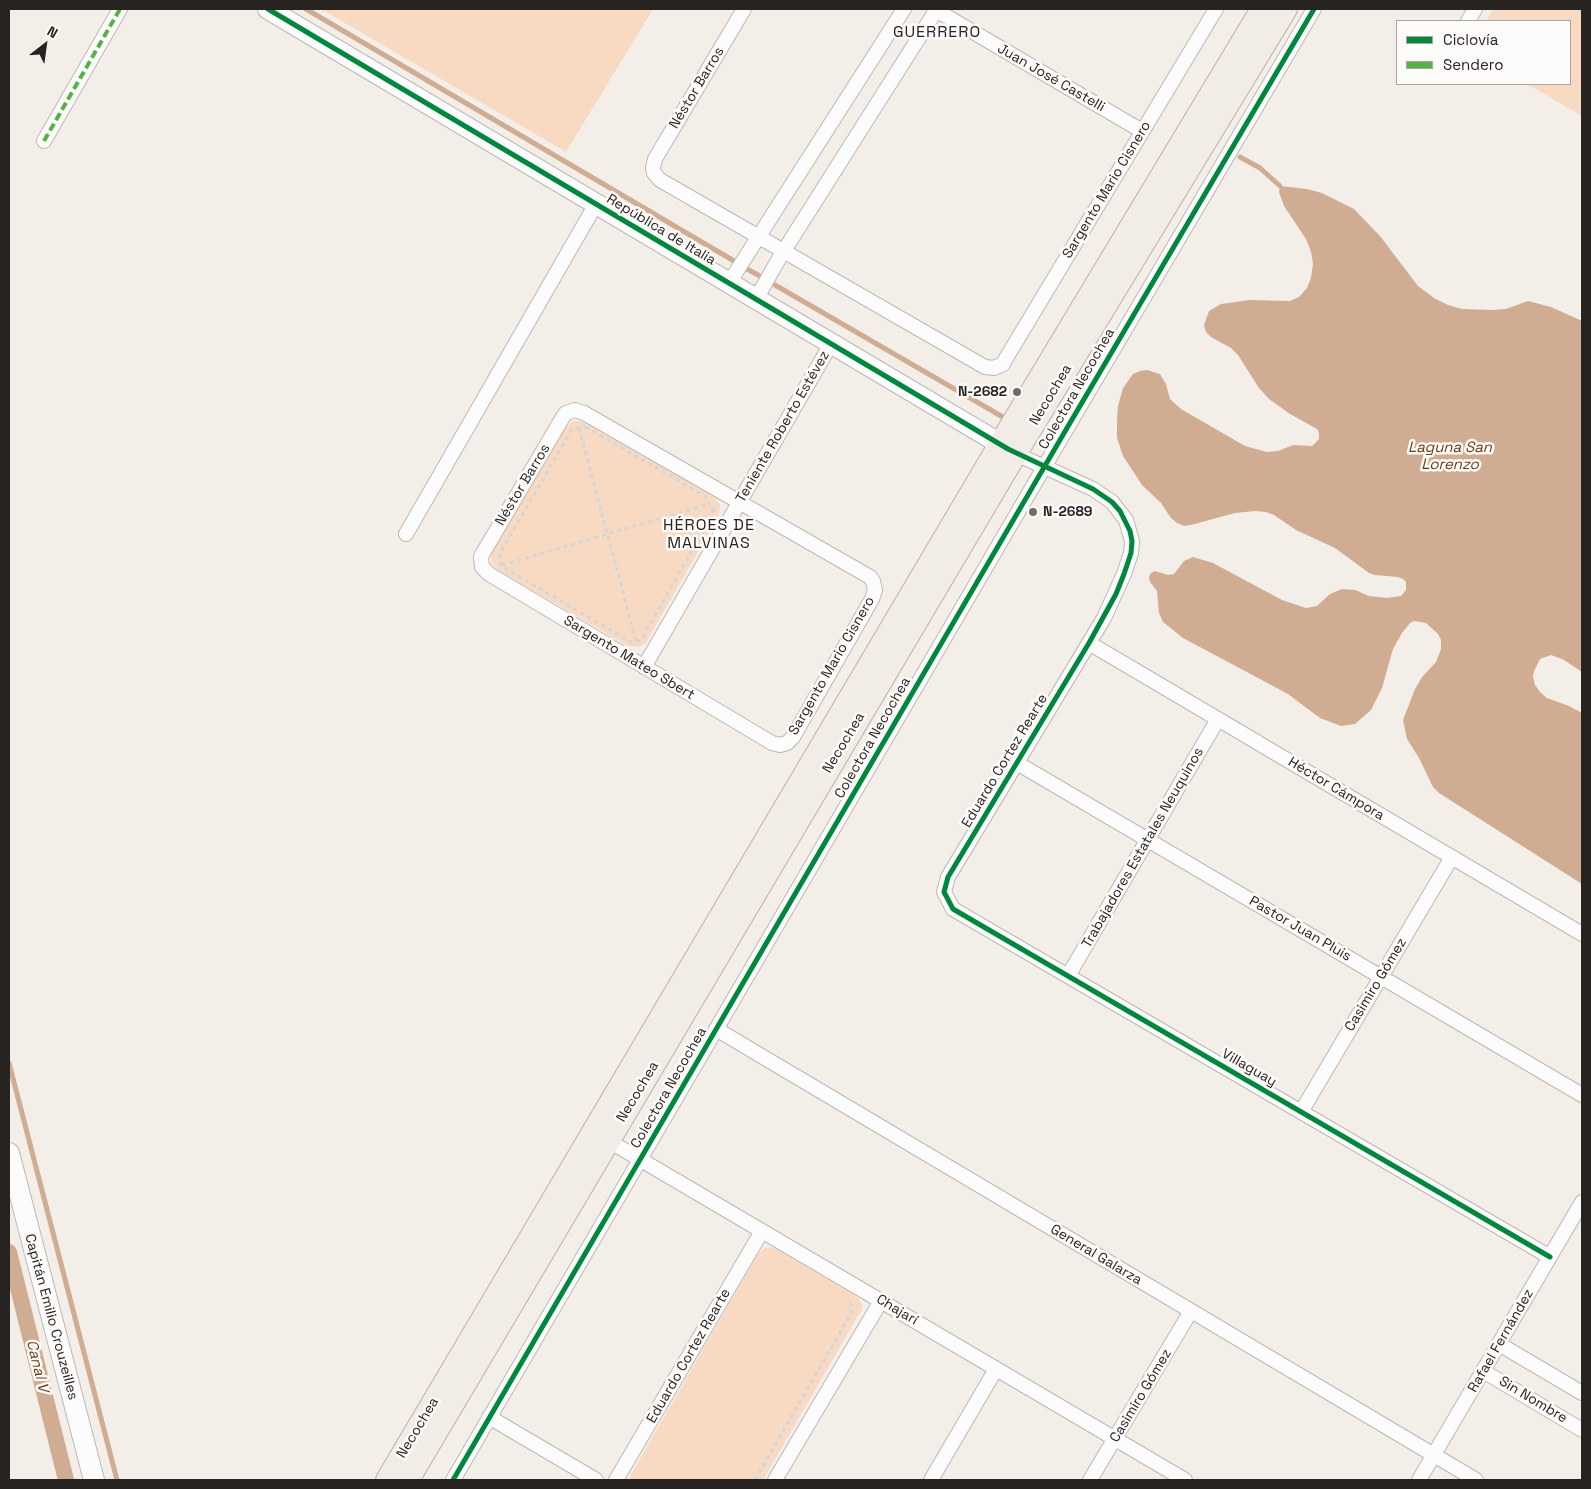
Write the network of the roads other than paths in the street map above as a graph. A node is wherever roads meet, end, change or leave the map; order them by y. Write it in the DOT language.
graph roads {
  1 [pos="120,9"];
  2 [pos="268,9"];
  3 [pos="744,9"];
  4 [pos="904,9"];
  5 [pos="936,9"];
  6 [pos="1216,9"];
  7 [pos="1262,9"];
  8 [pos="1286,9"];
  9 [pos="1314,9"];
  10 [pos="1475,9"];
  11 [pos="1469,20"];
  12 [pos="1142,131"];
  13 [pos="44,142"];
  14 [pos="596,204"];
  15 [pos="759,237"];
  16 [pos="784,251"];
  17 [pos="729,283"];
  18 [pos="756,299"];
  19 [pos="831,344"];
  20 [pos="1008,449"];
  21 [pos="1045,467"];
  22 [pos="739,502"];
  23 [pos="406,534"];
  24 [pos="481,562"];
  25 [pos="1089,643"];
  26 [pos="644,667"];
  27 [pos="1218,719"];
  28 [pos="784,744"];
  29 [pos="1017,763"];
  30 [pos="1148,840"];
  31 [pos="1452,857"];
  32 [pos="944,892"];
  33 [pos="1582,934"];
  34 [pos="1068,976"];
  35 [pos="1381,977"];
  36 [pos="716,1030"];
  37 [pos="1582,1095"];
  38 [pos="1301,1112"];
  39 [pos="609,1141"];
  40 [pos="9,1153"];
  41 [pos="640,1159"];
  42 [pos="1582,1202"];
  43 [pos="762,1231"];
  44 [pos="1550,1257"];
  45 [pos="881,1301"];
  46 [pos="1191,1311"];
  47 [pos="1499,1344"];
  48 [pos="996,1369"];
  49 [pos="1483,1371"];
  50 [pos="1582,1393"];
  51 [pos="490,1417"];
  52 [pos="1582,1430"];
  53 [pos="1115,1439"];
  54 [pos="1434,1455"];
  55 [pos="94,1480"];
  56 [pos="387,1480"];
  57 [pos="408,1480"];
  58 [pos="453,1480"];
  59 [pos="596,1480"];
  60 [pos="616,1480"];
  61 [pos="775,1480"];
  62 [pos="930,1480"];
  63 [pos="1090,1480"];
  64 [pos="1184,1480"];
  65 [pos="1419,1480"];
  66 [pos="1476,1480"];
  1 -- 13 [label="street"];
  2 -- 14 [label="street, República de Italia"];
  3 -- 15 [label="street, Néstor Barros"];
  4 -- 15 [label="street"];
  5 -- 12 [label="street, Juan José Castelli"];
  5 -- 16 [label="street"];
  6 -- 12 [label="street, Sargento Mario Cisnero"];
  7 -- 20 [label="main road, Necochea"];
  8 -- 20 [label="main road, Necochea"];
  9 -- 21 [label="street, Colectora Necochea"];
  10 -- 11 [label="street"];
  12 -- 16 [label="street, Sargento Mario Cisnero"];
  14 -- 17 [label="street, República de Italia"];
  14 -- 23 [label="street"];
  15 -- 16 [label="street"];
  15 -- 17 [label="street"];
  16 -- 18 [label="street"];
  17 -- 18 [label="street, República de Italia"];
  18 -- 19 [label="street, República de Italia"];
  19 -- 20 [label="street, República de Italia"];
  19 -- 22 [label="street, Teniente Roberto Estévez"];
  20 -- 21 [label="street, República de Italia"];
  20 -- 39 [label="main road, Necochea"];
  20 -- 56 [label="main road, Necochea"];
  21 -- 25 [label="street, Eduardo Cortez Rearte"];
  21 -- 36 [label="street, Colectora Necochea"];
  22 -- 24 [label="street, Néstor Barros"];
  22 -- 26 [label="street, Teniente Roberto Estévez"];
  22 -- 28 [label="street, Sargento Mario Cisnero"];
  24 -- 26 [label="street, Sargento Mateo Sbert"];
  25 -- 27 [label="street, Héctor Cámpora"];
  25 -- 29 [label="street, Eduardo Cortez Rearte"];
  26 -- 28 [label="street, Sargento Mateo Sbert"];
  27 -- 30 [label="street, Trabajadores Estatales Neuquinos"];
  27 -- 31 [label="street, Héctor Cámpora"];
  29 -- 30 [label="street, Pastor Juan Pluis"];
  29 -- 32 [label="street, Eduardo Cortez Rearte"];
  30 -- 34 [label="street, Trabajadores Estatales Neuquinos"];
  30 -- 35 [label="street, Pastor Juan Pluis"];
  31 -- 33 [label="street, Héctor Cámpora"];
  31 -- 35 [label="street, Casimiro Gómez"];
  32 -- 34 [label="street, Villaguay"];
  34 -- 38 [label="street, Villaguay"];
  35 -- 37 [label="street, Pastor Juan Pluis"];
  35 -- 38 [label="street, Casimiro Gómez"];
  36 -- 41 [label="street, Colectora Necochea"];
  36 -- 46 [label="street, General Galarza"];
  38 -- 44 [label="street, Villaguay"];
  39 -- 41 [label="street, Chajarí"];
  39 -- 57 [label="main road, Necochea"];
  40 -- 55 [label="street, Capitán Emilio Crouzeilles"];
  41 -- 43 [label="street, Chajarí"];
  41 -- 51 [label="street, Colectora Necochea"];
  42 -- 44 [label="street, Rafael Fernández"];
  43 -- 45 [label="street, Chajarí"];
  43 -- 60 [label="street, Eduardo Cortez Rearte"];
  44 -- 47 [label="street, Rafael Fernández"];
  45 -- 48 [label="street, Chajarí"];
  45 -- 61 [label="street"];
  46 -- 53 [label="street, Casimiro Gómez"];
  46 -- 54 [label="street, General Galarza"];
  47 -- 49 [label="street, Rafael Fernández"];
  47 -- 50 [label="street"];
  48 -- 53 [label="street, Chajarí"];
  48 -- 62 [label="street"];
  49 -- 52 [label="street, Sin Nombre"];
  49 -- 54 [label="street, Rafael Fernández"];
  51 -- 58 [label="street, Colectora Necochea"];
  51 -- 59 [label="street"];
  53 -- 63 [label="street, Casimiro Gómez"];
  53 -- 64 [label="street, Chajarí"];
  54 -- 65 [label="street, Rafael Fernández"];
  54 -- 66 [label="street, General Galarza"];
}
